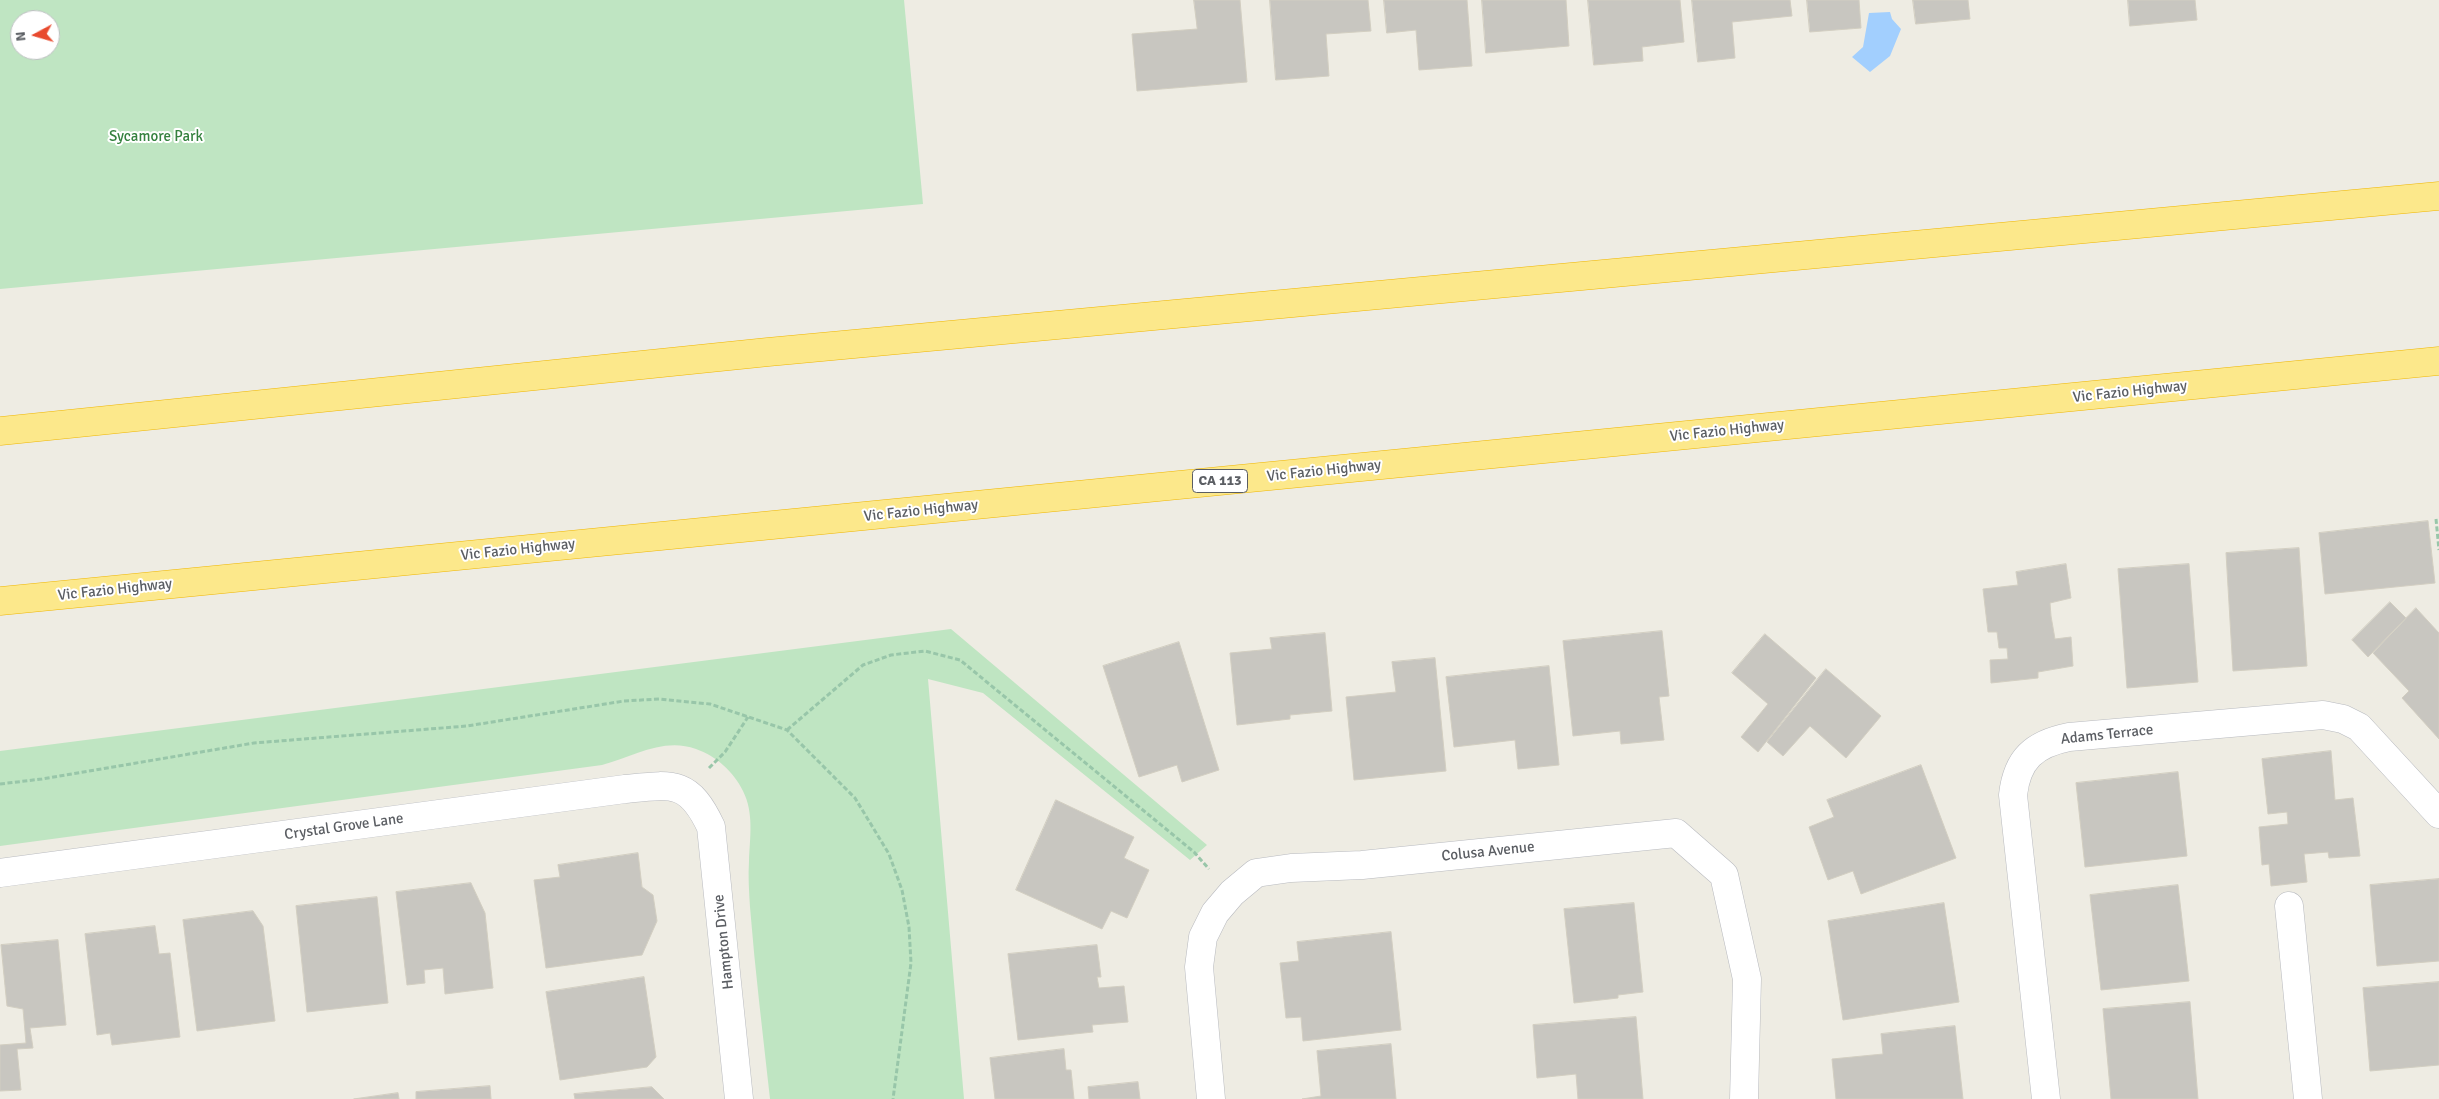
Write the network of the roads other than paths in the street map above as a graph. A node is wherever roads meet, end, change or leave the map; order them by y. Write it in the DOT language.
graph roads {
  1 [pos="2439,196"];
  2 [pos="2439,361"];
  3 [pos="0,430"];
  4 [pos="0,601"];
  5 [pos="687,793"];
  6 [pos="2439,814"];
  7 [pos="0,874"];
  8 [pos="2289,906"];
  9 [pos="739,1099"];
  10 [pos="1211,1099"];
  11 [pos="1744,1099"];
  12 [pos="2046,1099"];
  13 [pos="2308,1099"];
  1 -- 3 [label="highway"];
  2 -- 4 [label="highway, Vic Fazio Highway / CA 113"];
  5 -- 7 [label="street, Crystal Grove Lane"];
  5 -- 9 [label="street, Hampton Drive"];
  6 -- 12 [label="street, Adams Terrace"];
  8 -- 13 [label="street"];
  10 -- 11 [label="street, Colusa Avenue"];
}
